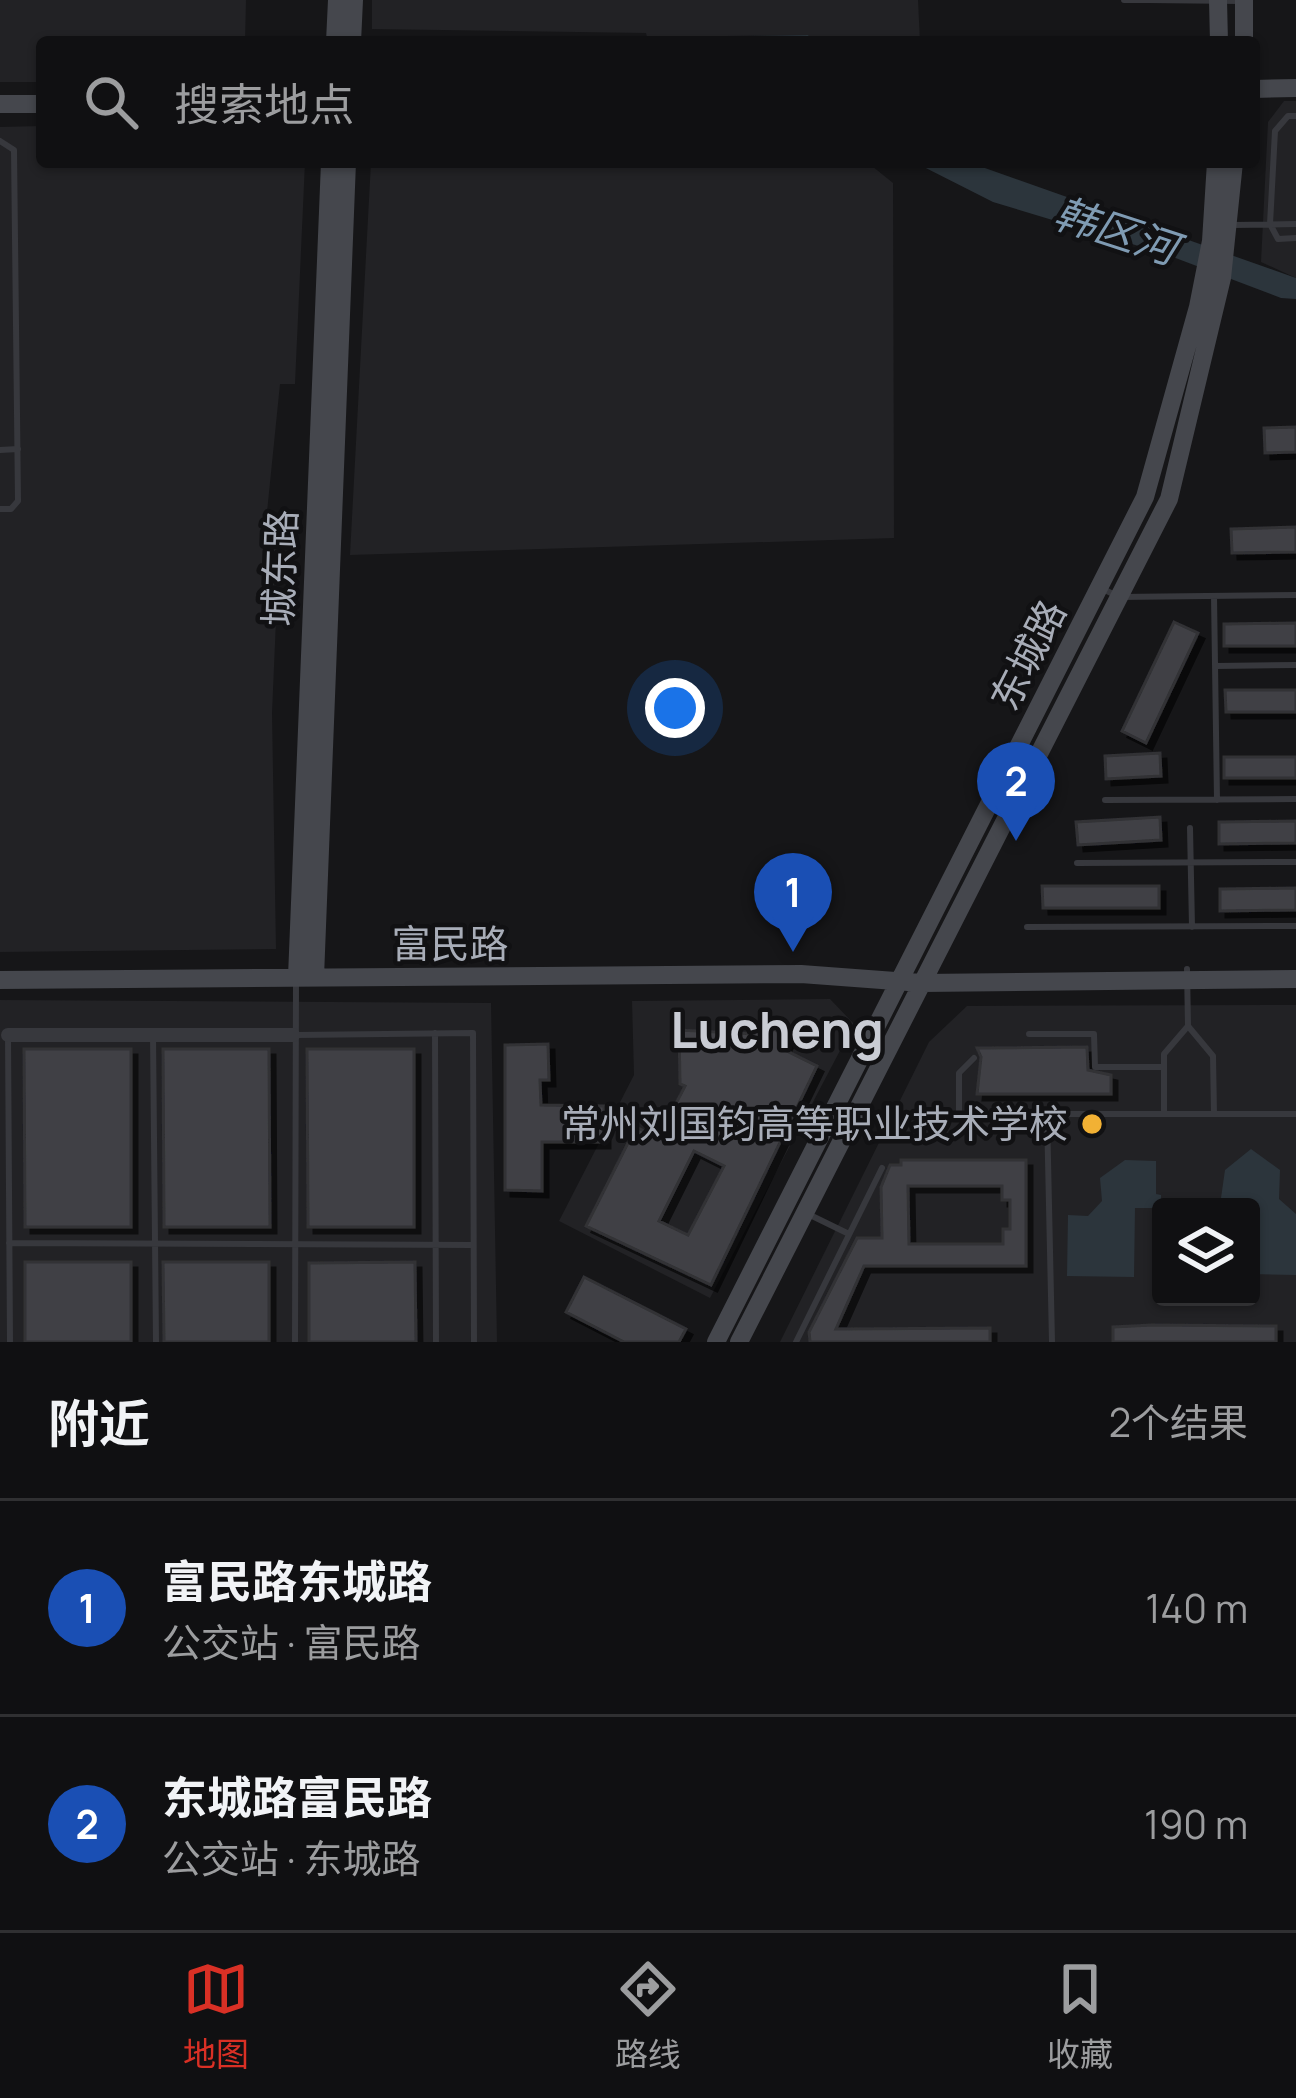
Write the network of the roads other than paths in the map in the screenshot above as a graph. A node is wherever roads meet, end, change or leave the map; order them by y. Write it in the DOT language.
graph roads {
  1 [pos="337,0"];
  2 [pos="354,0"];
  3 [pos="1124,0"];
  4 [pos="1148,0"];
  5 [pos="1170,0"];
  6 [pos="1218,0"];
  7 [pos="1244,0"];
  8 [pos="335,36"];
  9 [pos="352,36"];
  10 [pos="1219,36"];
  11 [pos="1244,36"];
  12 [pos="1260,88"];
  13 [pos="1296,88"];
  14 [pos="0,104"];
  15 [pos="36,104"];
  16 [pos="1296,116"];
  17 [pos="0,141"];
  18 [pos="330,168"];
  19 [pos="347,168"];
  20 [pos="1216,168"];
  21 [pos="1234,168"];
  22 [pos="1270,224"];
  23 [pos="1296,224"];
  24 [pos="1229,225"];
  25 [pos="1296,238"];
  26 [pos="1219,244"];
  27 [pos="1214,275"];
  28 [pos="17,449"];
  29 [pos="0,450"];
  30 [pos="0,509"];
  31 [pos="1100,587"];
  32 [pos="1214,596"];
  33 [pos="1296,596"];
  34 [pos="1119,597"];
  35 [pos="1296,665"];
  36 [pos="1215,666"];
  37 [pos="1296,799"];
  38 [pos="1105,800"];
  39 [pos="1217,800"];
  40 [pos="1190,828"];
  41 [pos="1190,862"];
  42 [pos="1296,862"];
  43 [pos="1077,863"];
  44 [pos="1192,926"];
  45 [pos="1296,926"];
  46 [pos="1028,928"];
  47 [pos="1296,968"];
  48 [pos="1187,975"];
  49 [pos="306,977"];
  50 [pos="901,977"];
  51 [pos="925,977"];
  52 [pos="1296,979"];
  53 [pos="0,980"];
  54 [pos="1188,1026"];
  55 [pos="435,1034"];
  56 [pos="1029,1034"];
  57 [pos="8,1035"];
  58 [pos="153,1035"];
  59 [pos="293,1035"];
  60 [pos="974,1058"];
  61 [pos="1164,1067"];
  62 [pos="1047,1114"];
  63 [pos="1164,1114"];
  64 [pos="1214,1114"];
  65 [pos="1296,1114"];
  66 [pos="882,1168"];
  67 [pos="805,1213"];
  68 [pos="849,1234"];
  69 [pos="9,1243"];
  70 [pos="155,1244"];
  71 [pos="295,1244"];
  72 [pos="436,1244"];
  73 [pos="473,1244"];
  74 [pos="10,1342"];
  75 [pos="156,1342"];
  76 [pos="295,1342"];
  77 [pos="436,1342"];
  78 [pos="474,1342"];
  79 [pos="716,1342"];
  80 [pos="739,1342"];
  81 [pos="796,1342"];
  82 [pos="1052,1342"];
  1 -- 8 [label="street"];
  2 -- 9 [label="street"];
  3 -- 4 [label="lane"];
  4 -- 5 [label="lane"];
  5 -- 6 [label="lane"];
  6 -- 7 [label="lane"];
  6 -- 10 [label="street"];
  7 -- 11 [label="street"];
  12 -- 13 [label="street"];
  14 -- 15 [label="street"];
  16 -- 22 [label="lane"];
  17 -- 28 [label="lane"];
  18 -- 49 [label="street, 城东路"];
  19 -- 49 [label="street, 城东路"];
  20 -- 26 [label="street, 东城路"];
  21 -- 24 [label="street, 东城路"];
  22 -- 23 [label="lane"];
  22 -- 24 [label="lane"];
  22 -- 25 [label="lane"];
  24 -- 26 [label="street, 东城路"];
  26 -- 27 [label="street, 东城路"];
  27 -- 31 [label="street, 东城路"];
  27 -- 34 [label="street, 东城路"];
  28 -- 29 [label="lane"];
  28 -- 30 [label="lane"];
  31 -- 34 [label="lane"];
  31 -- 50 [label="street, 东城路"];
  32 -- 33 [label="lane"];
  32 -- 34 [label="lane"];
  32 -- 36 [label="lane"];
  34 -- 51 [label="street, 东城路"];
  35 -- 36 [label="lane"];
  36 -- 39 [label="lane"];
  37 -- 39 [label="lane"];
  38 -- 39 [label="lane"];
  40 -- 41 [label="lane"];
  41 -- 42 [label="lane"];
  41 -- 43 [label="lane"];
  41 -- 44 [label="lane"];
  44 -- 45 [label="lane"];
  44 -- 46 [label="lane"];
  47 -- 48 [label="street, 富民路"];
  48 -- 51 [label="street, 富民路"];
  48 -- 52 [label="street, 富民路"];
  48 -- 54 [label="lane"];
  49 -- 50 [label="street, 富民路"];
  49 -- 53 [label="street, 富民路"];
  49 -- 59 [label="lane"];
  50 -- 51 [label="street, 富民路"];
  50 -- 79 [label="street, 东城路"];
  51 -- 67 [label="street, 东城路"];
  54 -- 61 [label="lane"];
  54 -- 64 [label="lane"];
  55 -- 59 [label="lane"];
  55 -- 72 [label="lane"];
  55 -- 73 [label="lane"];
  56 -- 61 [label="lane"];
  57 -- 58 [label="street"];
  57 -- 69 [label="lane"];
  58 -- 59 [label="street"];
  58 -- 70 [label="lane"];
  59 -- 71 [label="lane"];
  60 -- 62 [label="lane"];
  61 -- 63 [label="lane"];
  62 -- 63 [label="lane"];
  62 -- 82 [label="lane"];
  63 -- 64 [label="lane"];
  64 -- 65 [label="lane"];
  66 -- 68 [label="lane"];
  67 -- 68 [label="lane"];
  67 -- 80 [label="street, 东城路"];
  68 -- 81 [label="lane"];
  69 -- 70 [label="lane"];
  69 -- 74 [label="lane"];
  70 -- 71 [label="lane"];
  70 -- 75 [label="lane"];
  71 -- 72 [label="lane"];
  71 -- 76 [label="lane"];
  72 -- 73 [label="lane"];
  72 -- 77 [label="lane"];
  73 -- 78 [label="lane"];
}
